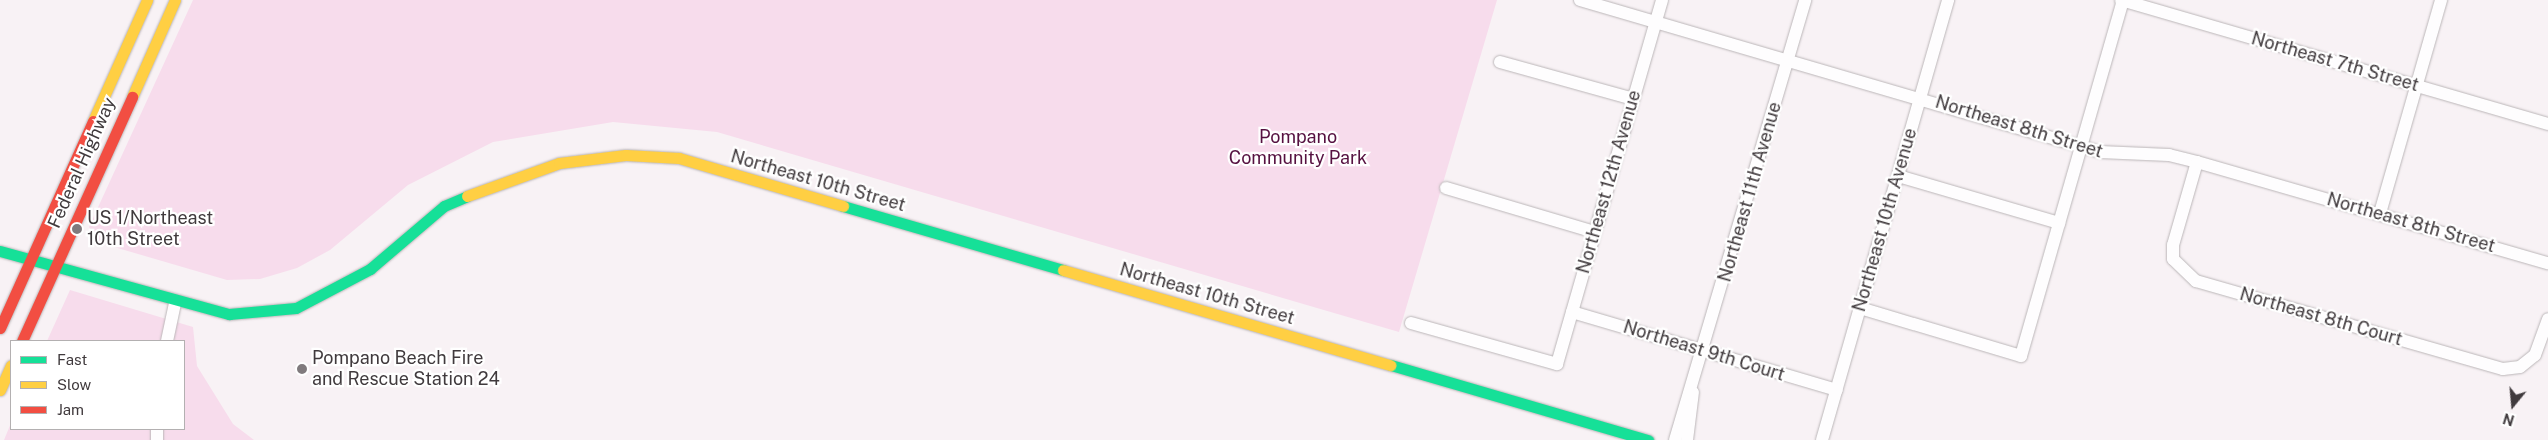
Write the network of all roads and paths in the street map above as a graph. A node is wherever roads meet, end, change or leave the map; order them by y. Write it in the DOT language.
graph roads {
  1 [pos="147,0"];
  2 [pos="175,0"];
  3 [pos="1580,0"];
  4 [pos="1662,0"];
  5 [pos="1805,0"];
  6 [pos="1948,0"];
  7 [pos="2122,0"];
  8 [pos="2442,0"];
  9 [pos="1656,22"];
  10 [pos="1788,60"];
  11 [pos="1500,62"];
  12 [pos="2417,86"];
  13 [pos="1920,98"];
  14 [pos="1633,99"];
  15 [pos="2548,124"];
  16 [pos="2082,147"];
  17 [pos="2197,162"];
  18 [pos="1898,176"];
  19 [pos="1446,188"];
  20 [pos="2380,213"];
  21 [pos="2059,223"];
  22 [pos="1595,232"];
  23 [pos="0,251"];
  24 [pos="31,260"];
  25 [pos="2548,263"];
  26 [pos="55,268"];
  27 [pos="175,303"];
  28 [pos="1860,308"];
  29 [pos="1572,312"];
  30 [pos="2548,319"];
  31 [pos="1411,323"];
  32 [pos="0,328"];
  33 [pos="22,340"];
  34 [pos="168,340"];
  35 [pos="1704,350"];
  36 [pos="10,367"];
  37 [pos="1693,384"];
  38 [pos="0,390"];
  39 [pos="1836,390"];
  40 [pos="1648,440"];
  41 [pos="1675,440"];
  42 [pos="1687,440"];
  43 [pos="1822,440"];
  1 -- 24 [label="street, Federal Highway"];
  2 -- 26 [label="street, Federal Highway"];
  3 -- 9 [label="street, Northeast 8th Street"];
  4 -- 9 [label="street, Northeast 12th Avenue"];
  5 -- 10 [label="street, Northeast 11th Avenue"];
  6 -- 13 [label="street, Northeast 10th Avenue"];
  7 -- 12 [label="street, Northeast 7th Street"];
  7 -- 16 [label="street"];
  8 -- 12 [label="street"];
  9 -- 10 [label="street, Northeast 8th Street"];
  9 -- 14 [label="street, Northeast 12th Avenue"];
  10 -- 13 [label="street, Northeast 8th Street"];
  10 -- 35 [label="street, Northeast 11th Avenue"];
  11 -- 14 [label="street"];
  12 -- 15 [label="street, Northeast 7th Street"];
  12 -- 20 [label="street"];
  13 -- 16 [label="street, Northeast 8th Street"];
  13 -- 18 [label="street, Northeast 10th Avenue"];
  14 -- 22 [label="street, Northeast 12th Avenue"];
  16 -- 17 [label="street, Northeast 8th Street"];
  16 -- 21 [label="street"];
  17 -- 20 [label="street, Northeast 8th Street"];
  17 -- 30 [label="street, Northeast 8th Court"];
  18 -- 21 [label="street"];
  18 -- 28 [label="street, Northeast 10th Avenue"];
  19 -- 22 [label="street"];
  20 -- 25 [label="street, Northeast 8th Street"];
  21 -- 28 [label="street"];
  22 -- 29 [label="street, Northeast 12th Avenue"];
  23 -- 24 [label="street, Northeast 10th Street"];
  24 -- 26 [label="street, Northeast 10th Street"];
  24 -- 32 [label="street, Federal Highway"];
  26 -- 27 [label="street, Northeast 10th Street"];
  26 -- 33 [label="street, Federal Highway"];
  27 -- 34 [label="street"];
  27 -- 40 [label="street, Northeast 10th Street"];
  28 -- 39 [label="street, Northeast 10th Avenue"];
  29 -- 31 [label="street, Northeast 12th Avenue"];
  29 -- 35 [label="street, Northeast 9th Court"];
  35 -- 37 [label="street, Northeast 11th Avenue"];
  35 -- 39 [label="street, Northeast 9th Court"];
  36 -- 38 [label="street"];
  37 -- 41 [label="street, Northeast 11th Avenue"];
  37 -- 42 [label="street, Northeast 11th Avenue"];
  39 -- 43 [label="street, Northeast 10th Avenue"];
}
